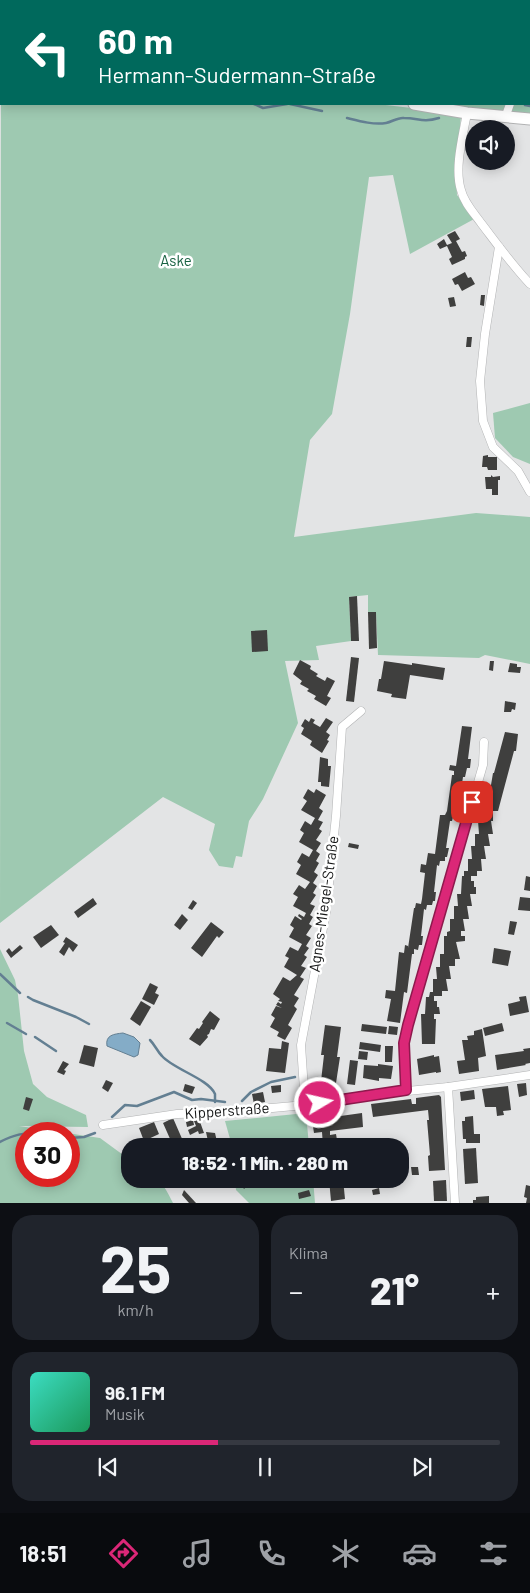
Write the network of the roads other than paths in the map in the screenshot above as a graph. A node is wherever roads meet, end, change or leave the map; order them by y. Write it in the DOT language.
graph roads {
  1 [pos="420,105"];
  2 [pos="510,105"];
  3 [pos="468,113"];
  4 [pos="506,116"];
  5 [pos="530,119"];
  6 [pos="499,247"];
  7 [pos="530,284"];
  8 [pos="530,492"];
  9 [pos="361,711"];
  10 [pos="484,742"];
  11 [pos="530,1074"];
  12 [pos="448,1087"];
  13 [pos="406,1090"];
  14 [pos="305,1105"];
  15 [pos="103,1125"];
  16 [pos="456,1203"];
  1 -- 3 [label="street"];
  2 -- 4 [label="street"];
  3 -- 4 [label="street"];
  3 -- 6 [label="street"];
  4 -- 5 [label="street"];
  6 -- 7 [label="street"];
  6 -- 8 [label="street"];
  9 -- 14 [label="street, Agnes-Miegel-Straße"];
  10 -- 13 [label="street"];
  11 -- 12 [label="street, Kipperstraße"];
  12 -- 13 [label="street, Kipperstraße"];
  12 -- 16 [label="street"];
  13 -- 14 [label="street, Kipperstraße"];
  14 -- 15 [label="street, Kipperstraße"];
}
